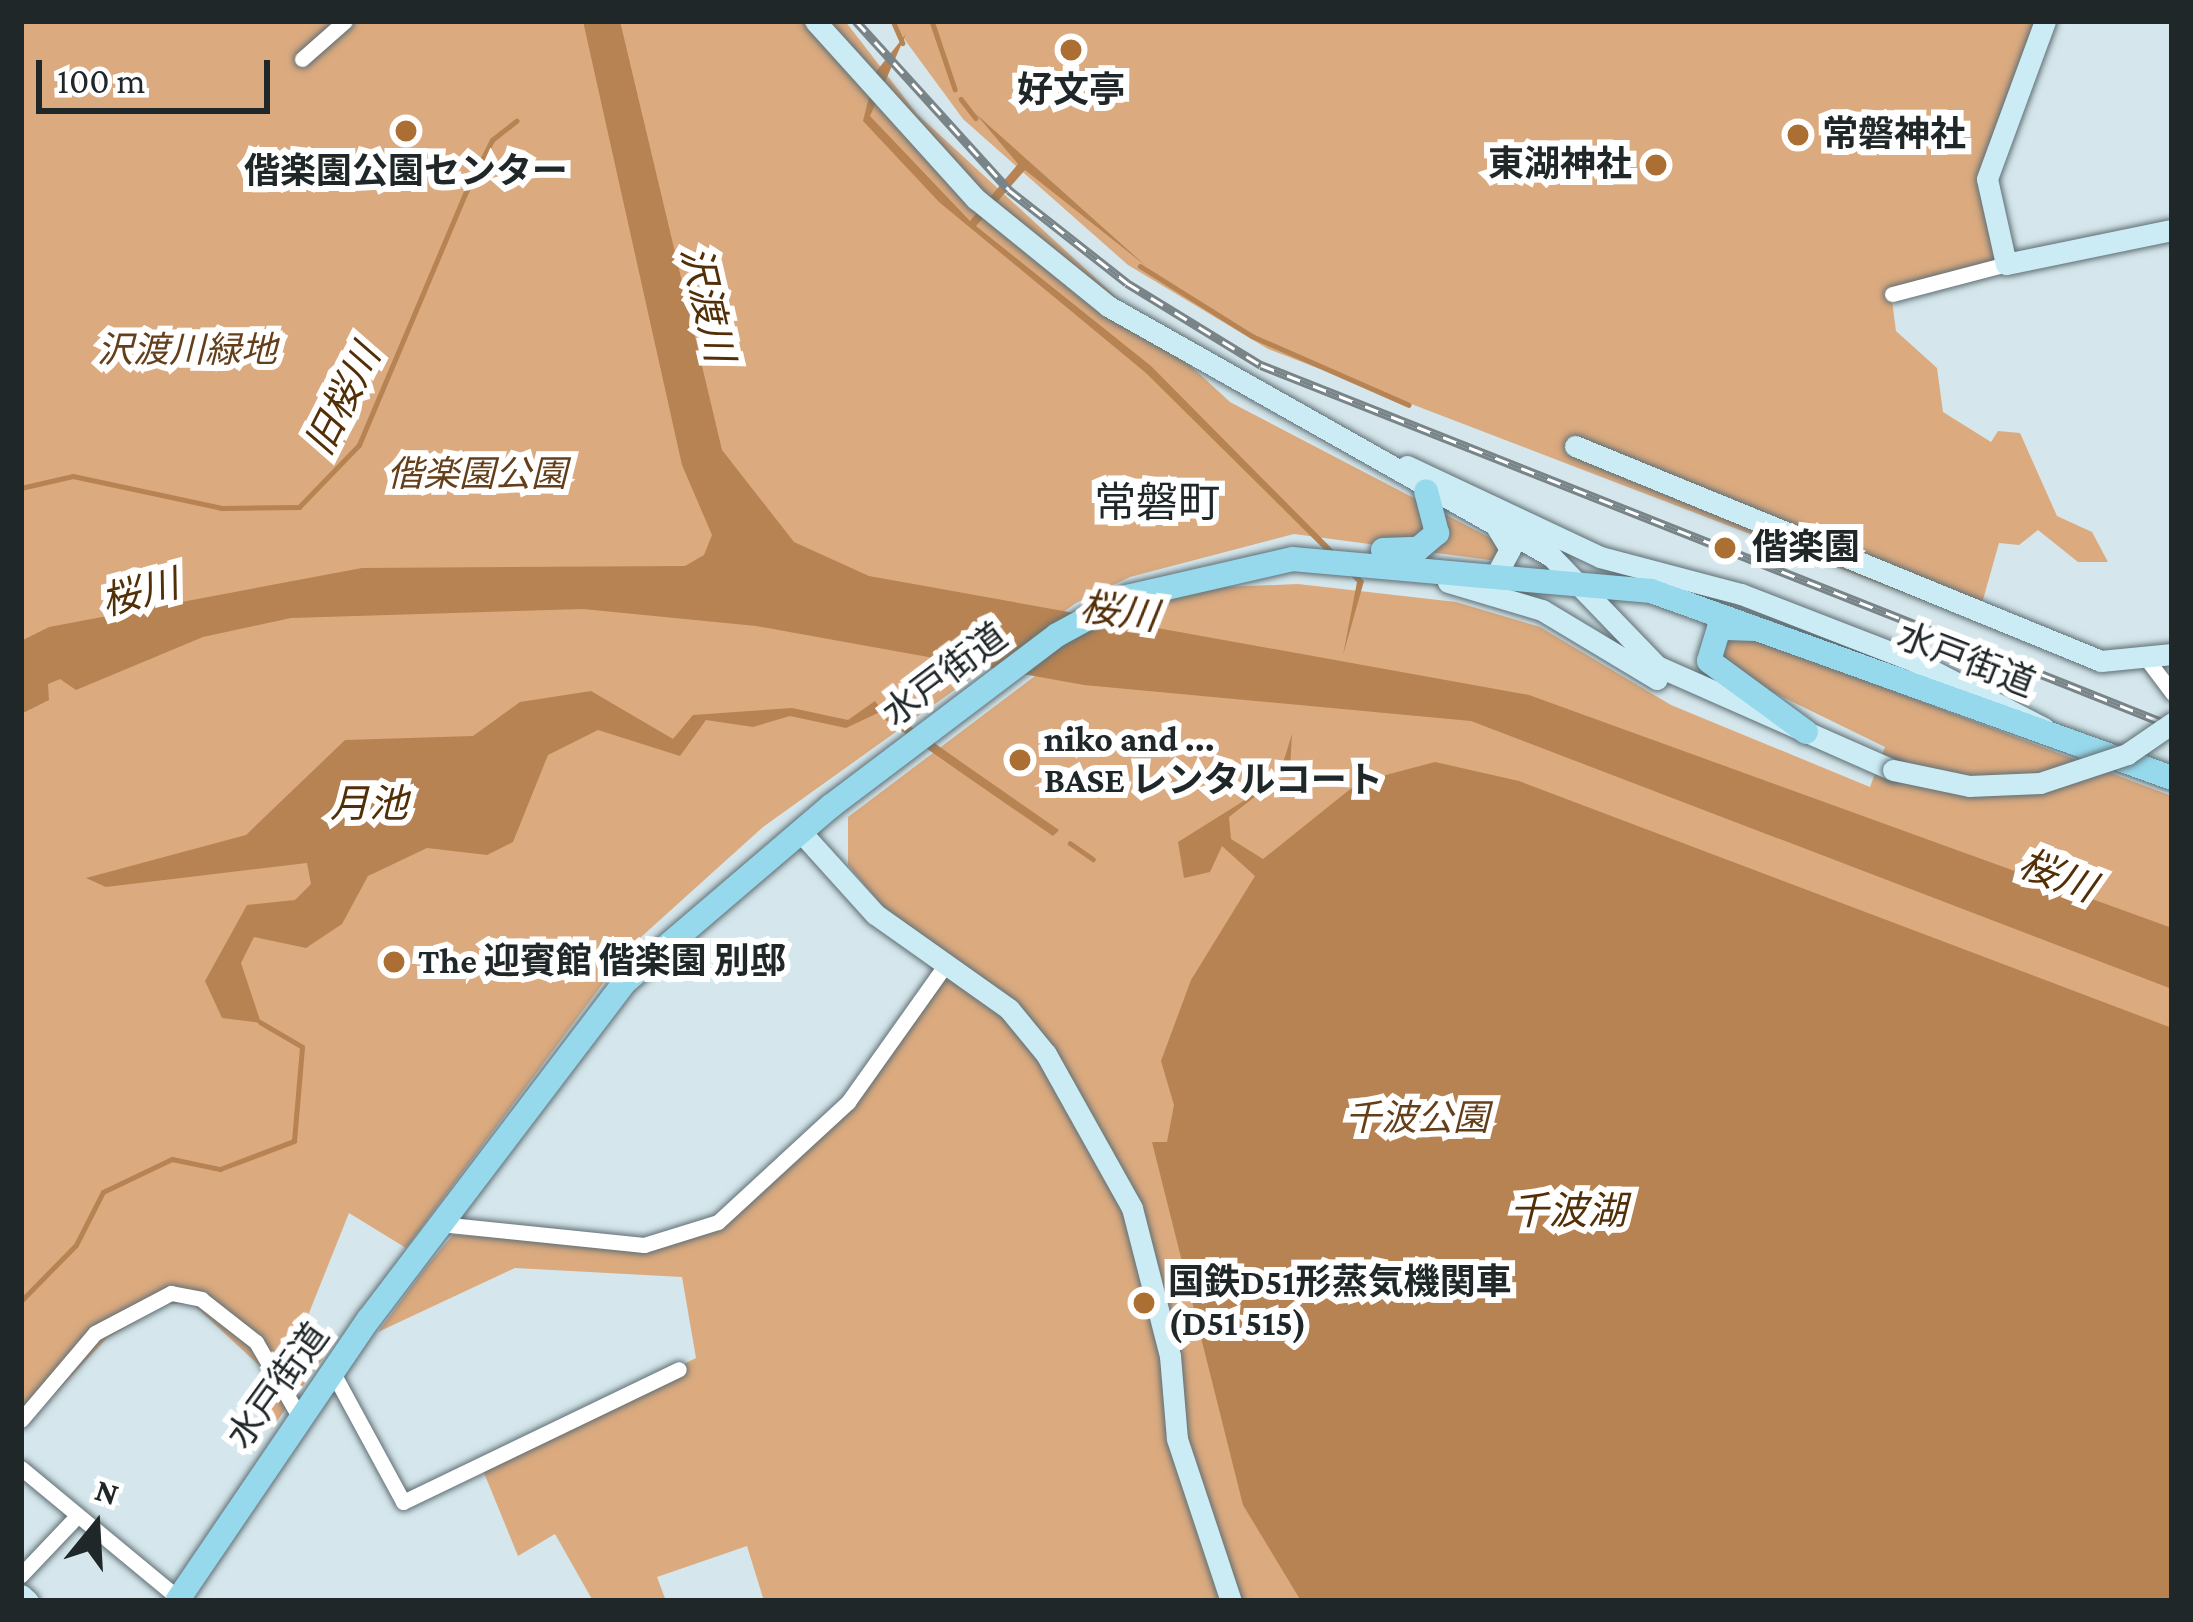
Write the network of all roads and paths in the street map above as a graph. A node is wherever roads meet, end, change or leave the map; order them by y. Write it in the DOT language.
graph roads {
  1 [pos="345,21"];
  2 [pos="815,21"];
  3 [pos="2045,21"];
  4 [pos="302,59"];
  5 [pos="2172,230"];
  6 [pos="2006,265"];
  7 [pos="1892,294"];
  8 [pos="1333,439"];
  9 [pos="1575,446"];
  10 [pos="1426,491"];
  11 [pos="1496,526"];
  12 [pos="1293,559"];
  13 [pos="1263,561"];
  14 [pos="1496,574"];
  15 [pos="1580,583"];
  16 [pos="1804,637"];
  17 [pos="2172,654"];
  18 [pos="2150,662"];
  19 [pos="2172,693"];
  20 [pos="1715,697"];
  21 [pos="2172,723"];
  22 [pos="2044,728"];
  23 [pos="1806,732"];
  24 [pos="2164,774"];
  25 [pos="800,831"];
  26 [pos="944,967"];
  27 [pos="440,1224"];
  28 [pos="680,1369"];
  29 [pos="332,1371"];
  30 [pos="300,1418"];
  31 [pos="21,1420"];
  32 [pos="21,1468"];
  33 [pos="76,1517"];
  34 [pos="21,1575"];
  35 [pos="21,1595"];
  36 [pos="179,1600"];
  37 [pos="28,1601"];
  38 [pos="1231,1601"];
  1 -- 4 [label="street"];
  2 -- 8 [label="street"];
  3 -- 6 [label="street"];
  5 -- 6 [label="street"];
  6 -- 7 [label="street"];
  8 -- 10 [label="street"];
  8 -- 22 [label="street"];
  9 -- 18 [label="street"];
  10 -- 11 [label="street"];
  10 -- 12 [label="main road"];
  11 -- 14 [label="street"];
  11 -- 15 [label="street"];
  12 -- 13 [label="main road, 水戸街道"];
  12 -- 14 [label="main road, 水戸街道"];
  13 -- 20 [label="street"];
  13 -- 25 [label="main road, 水戸街道"];
  14 -- 15 [label="main road, 水戸街道"];
  15 -- 16 [label="main road, 水戸街道"];
  15 -- 20 [label="street"];
  16 -- 22 [label="main road, 水戸街道"];
  16 -- 23 [label="main road"];
  17 -- 18 [label="street"];
  18 -- 19 [label="street"];
  20 -- 23 [label="street"];
  21 -- 23 [label="street, bridge"];
  22 -- 24 [label="main road, 水戸街道"];
  25 -- 26 [label="street"];
  25 -- 27 [label="main road, 水戸街道"];
  26 -- 27 [label="street"];
  26 -- 38 [label="street"];
  27 -- 29 [label="main road, 水戸街道"];
  28 -- 29 [label="street"];
  29 -- 30 [label="main road, 水戸街道"];
  30 -- 31 [label="street"];
  30 -- 36 [label="main road, 水戸街道"];
  32 -- 33 [label="street"];
  33 -- 34 [label="street"];
  33 -- 36 [label="street"];
  35 -- 37 [label="street"];
}
